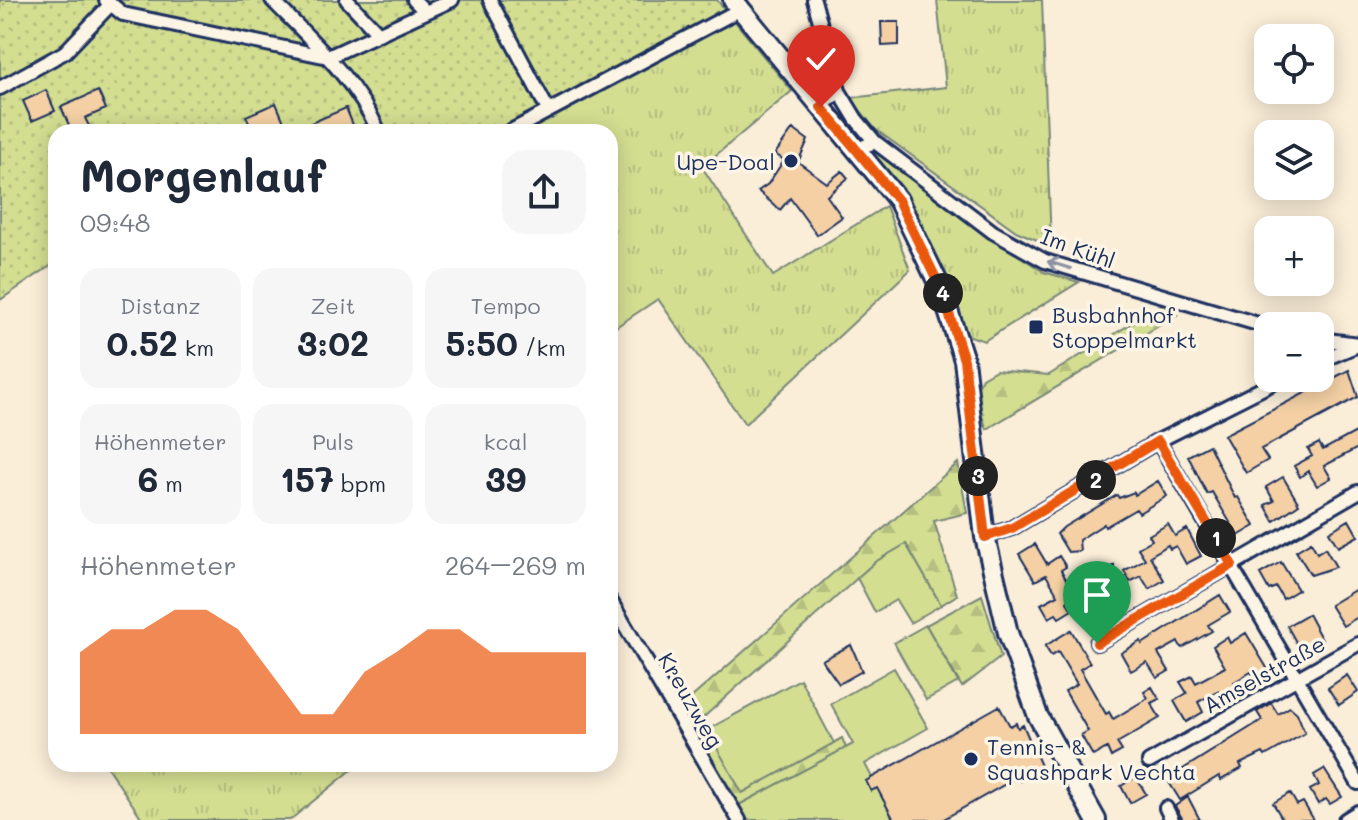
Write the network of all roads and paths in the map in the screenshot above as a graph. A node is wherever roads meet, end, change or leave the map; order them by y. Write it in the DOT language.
graph roads {
  1 [pos="272,0"];
  2 [pos="347,0"];
  3 [pos="414,0"];
  4 [pos="452,0"];
  5 [pos="490,0"];
  6 [pos="814,0"];
  7 [pos="108,3"];
  8 [pos="737,5"];
  9 [pos="426,12"];
  10 [pos="379,34"];
  11 [pos="328,57"];
  12 [pos="0,88"];
  13 [pos="839,91"];
  14 [pos="821,107"];
  15 [pos="548,110"];
  16 [pos="376,124"];
  17 [pos="523,124"];
  18 [pos="866,146"];
  19 [pos="1254,323"];
  20 [pos="1334,341"];
  21 [pos="1358,344"];
  22 [pos="1334,355"];
  23 [pos="1255,392"];
  24 [pos="1158,441"];
  25 [pos="1358,492"];
  26 [pos="985,537"];
  27 [pos="1232,565"];
  28 [pos="618,614"];
  29 [pos="1097,643"];
  30 [pos="1358,644"];
  31 [pos="1297,679"];
  32 [pos="1149,762"];
  33 [pos="1358,783"];
  34 [pos="1358,812"];
  35 [pos="739,820"];
  36 [pos="1096,820"];
  37 [pos="1345,820"];
  1 -- 11 [label="street"];
  2 -- 10 [label="street"];
  3 -- 9 [label="street"];
  4 -- 9 [label="street"];
  5 -- 15 [label="street"];
  6 -- 13 [label="street, Im Kühl"];
  7 -- 11 [label="street"];
  7 -- 12 [label="street"];
  8 -- 14 [label="street"];
  8 -- 15 [label="street"];
  9 -- 10 [label="street"];
  10 -- 11 [label="street"];
  11 -- 16 [label="street"];
  13 -- 14 [label="street"];
  13 -- 18 [label="street, Im Kühl"];
  14 -- 18 [label="street"];
  15 -- 17 [label="street"];
  19 -- 18 [label="street, Im Kühl, one-way"];
  18 -- 26 [label="street"];
  20 -- 21 [label="street"];
  21 -- 22 [label="street"];
  23 -- 24 [label="street"];
  24 -- 26 [label="street"];
  24 -- 27 [label="street"];
  25 -- 27 [label="street"];
  26 -- 36 [label="street"];
  27 -- 29 [label="street"];
  27 -- 31 [label="street"];
  28 -- 35 [label="street, Kreuzweg"];
  30 -- 31 [label="street, Amselstraße"];
  31 -- 32 [label="street, Amselstraße"];
  31 -- 33 [label="street"];
  34 -- 37 [label="street"];
}
